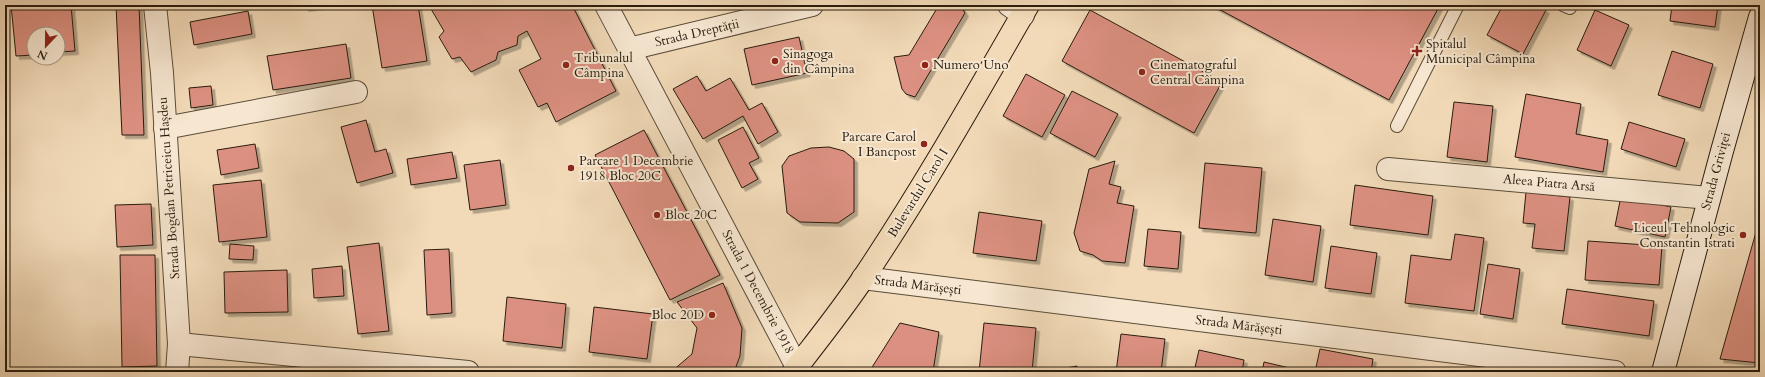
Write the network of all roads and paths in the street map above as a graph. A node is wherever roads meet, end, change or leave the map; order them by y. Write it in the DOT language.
graph roads {
  1 [pos="155,5"];
  2 [pos="606,5"];
  3 [pos="812,5"];
  4 [pos="1458,5"];
  5 [pos="1020,8"];
  6 [pos="1760,17"];
  7 [pos="629,49"];
  8 [pos="356,92"];
  9 [pos="1397,126"];
  10 [pos="165,128"];
  11 [pos="1388,169"];
  12 [pos="1709,198"];
  13 [pos="863,278"];
  14 [pos="179,344"];
  15 [pos="795,370"];
  16 [pos="177,372"];
  17 [pos="468,372"];
  18 [pos="1615,372"];
  19 [pos="1663,372"];
  1 -- 10 [label="street, Strada Bogdan Petriceicu Hașdeu"];
  2 -- 7 [label="street, Strada 1 Decembrie 1918"];
  3 -- 7 [label="street, Strada Dreptății"];
  4 -- 9 [label="lane"];
  5 -- 13 [label="main road, Bulevardul Carol I"];
  6 -- 12 [label="street, Strada Griviței"];
  7 -- 15 [label="street, Strada 1 Decembrie 1918"];
  8 -- 10 [label="street"];
  10 -- 14 [label="street, Strada Bogdan Petriceicu Hașdeu"];
  11 -- 12 [label="street, Aleea Piatra Arsă"];
  12 -- 19 [label="street, Strada Griviței"];
  13 -- 15 [label="main road, Bulevardul Carol I"];
  13 -- 18 [label="street, Strada Mărășești"];
  14 -- 16 [label="street, Strada Bogdan Petriceicu Hașdeu"];
  14 -- 17 [label="street"];
}
